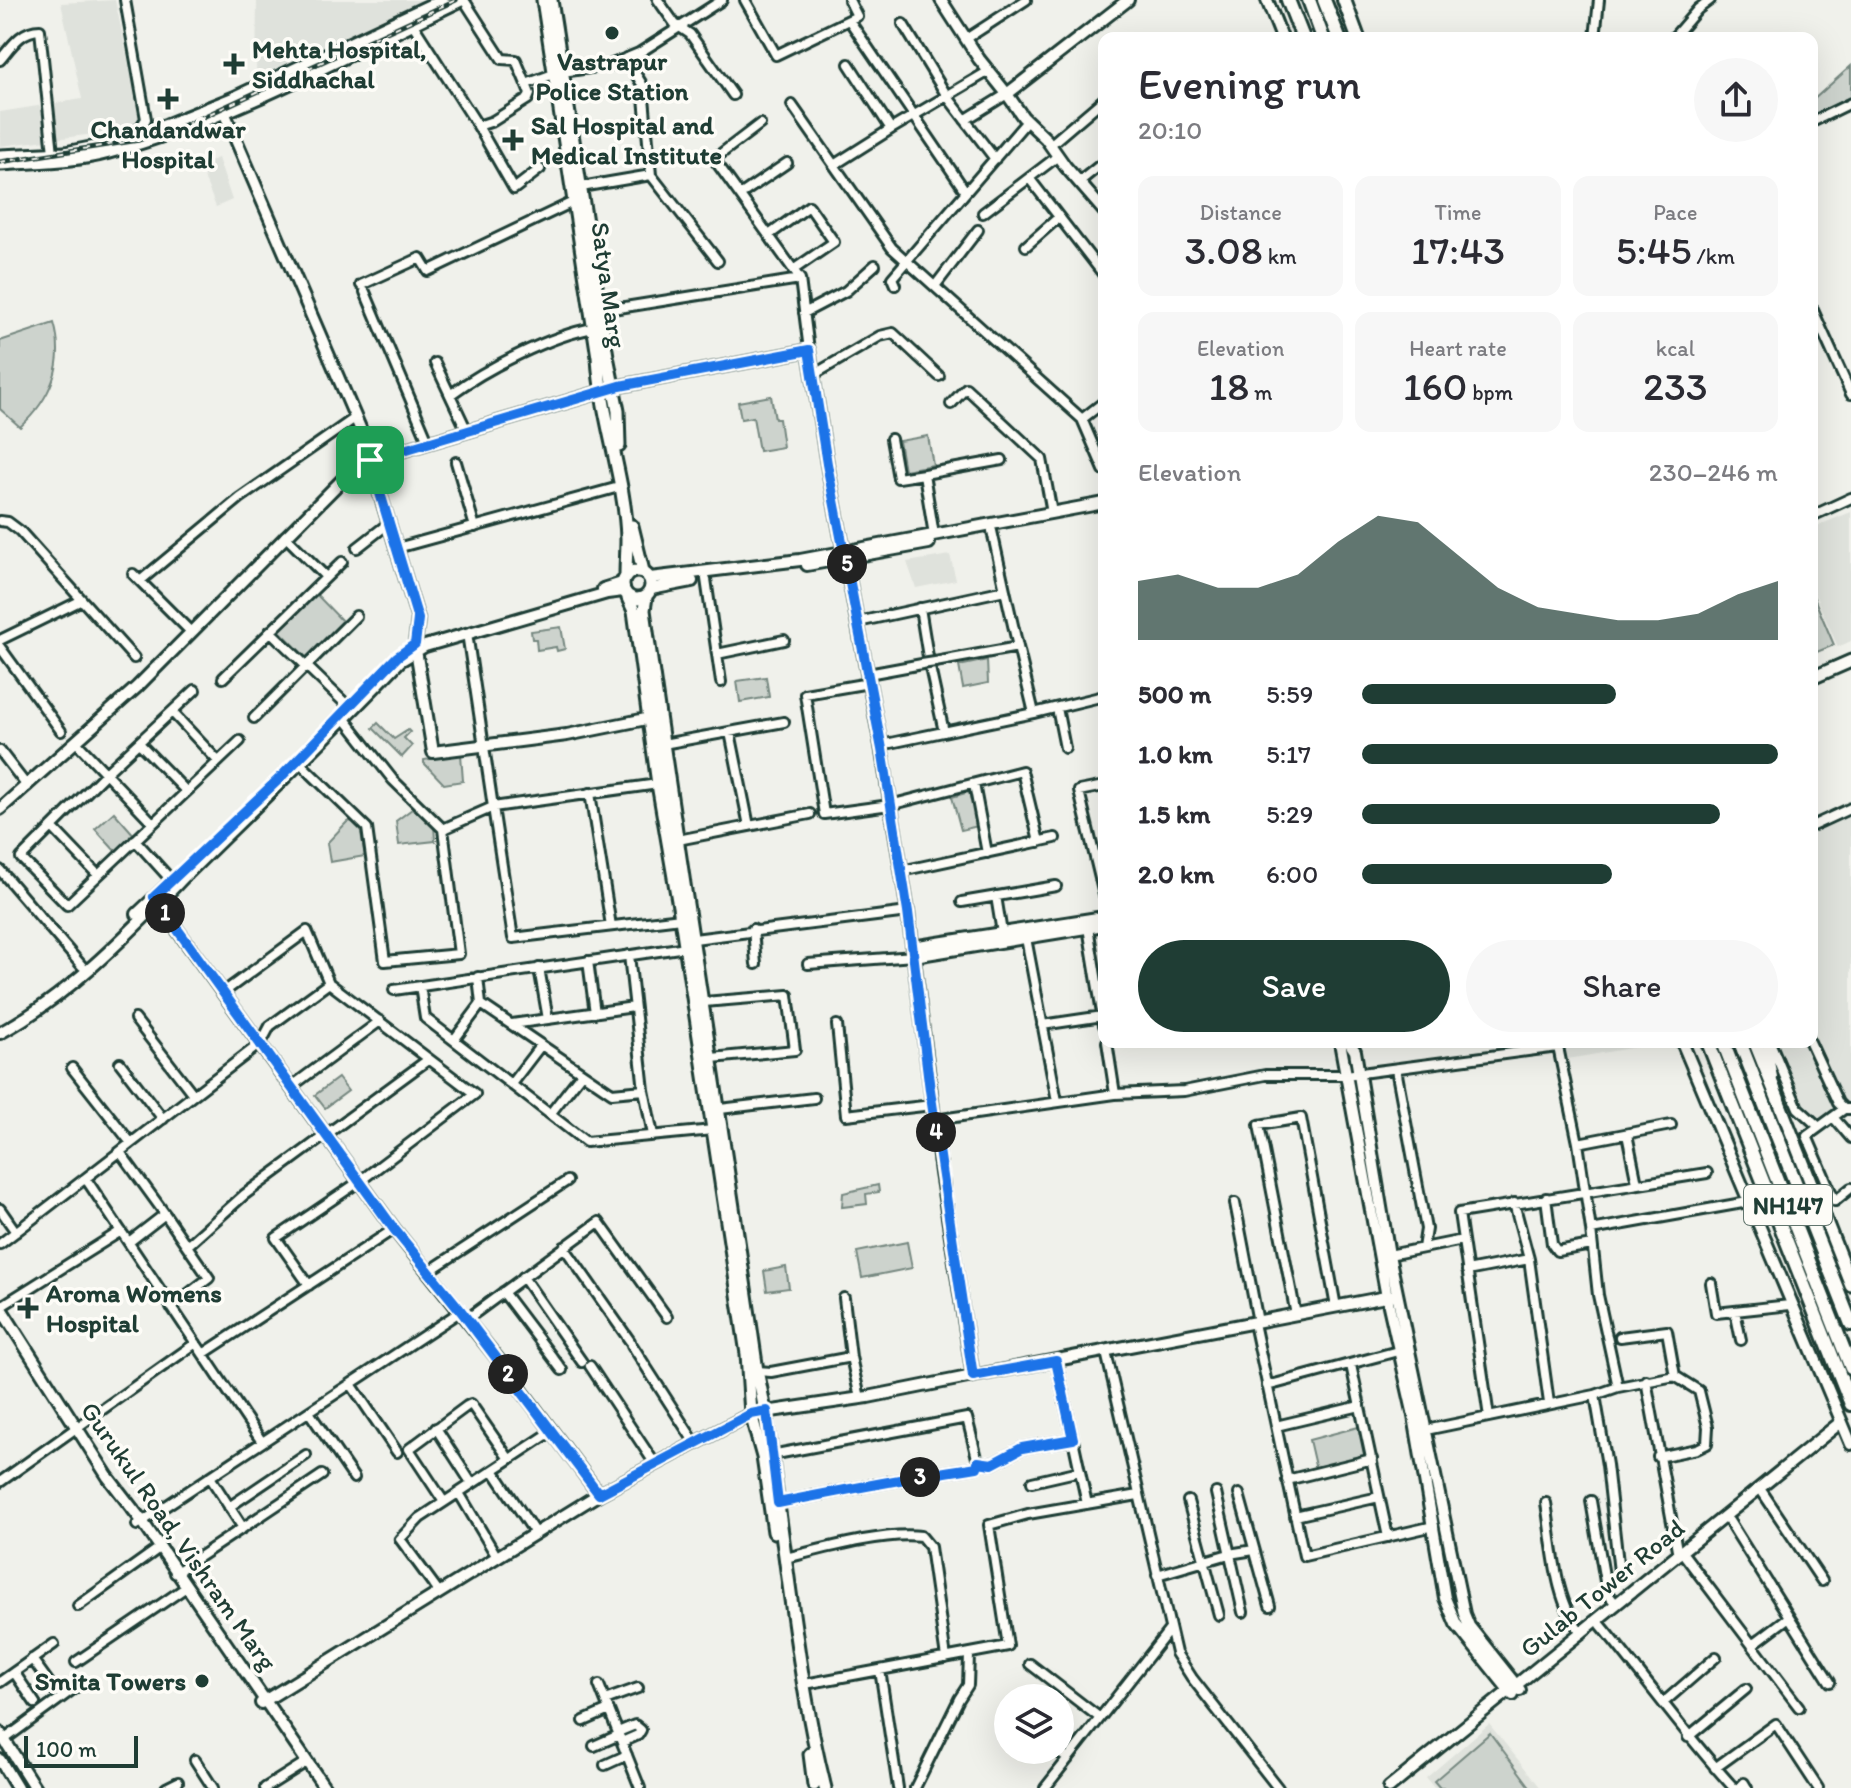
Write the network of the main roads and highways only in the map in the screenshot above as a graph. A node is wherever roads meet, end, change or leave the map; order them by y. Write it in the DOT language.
graph roads {
  1 [pos="442,0"];
  2 [pos="462,0"];
  3 [pos="536,0"];
  4 [pos="543,0"];
  5 [pos="551,0"];
  6 [pos="1288,0"];
  7 [pos="1309,0"];
  8 [pos="1324,0"];
  9 [pos="1344,0"];
  10 [pos="549,29"];
  11 [pos="1301,32"];
  12 [pos="1321,32"];
  13 [pos="1337,32"];
  14 [pos="1356,32"];
  15 [pos="560,73"];
  16 [pos="222,108"];
  17 [pos="0,156"];
  18 [pos="0,164"];
  19 [pos="648,584"];
  20 [pos="625,587"];
  21 [pos="1851,653"];
  22 [pos="1851,661"];
  23 [pos="1818,667"];
  24 [pos="1818,675"];
  25 [pos="661,780"];
  26 [pos="690,943"];
  27 [pos="1710,1048"];
  28 [pos="1725,1048"];
  29 [pos="1742,1048"];
  30 [pos="1757,1048"];
  31 [pos="1778,1099"];
  32 [pos="1851,1285"];
  33 [pos="1851,1324"];
  34 [pos="1851,1368"];
  35 [pos="1851,1404"];
  36 [pos="815,1787"];
  1 -- 16 [label="main road"];
  2 -- 16 [label="main road"];
  3 -- 10 [label="main road"];
  4 -- 10 [label="main road, Satya Marg"];
  5 -- 15 [label="main road, Satya Marg"];
  6 -- 11 [label="main road"];
  7 -- 12 [label="main road"];
  8 -- 13 [label="main road"];
  9 -- 14 [label="main road"];
  10 -- 15 [label="main road, Satya Marg"];
  15 -- 19 [label="main road, Satya Marg"];
  15 -- 20 [label="main road, Satya Marg"];
  16 -- 17 [label="main road"];
  16 -- 18 [label="main road"];
  19 -- 20 [label="main road"];
  19 -- 20 [label="main road"];
  19 -- 25 [label="main road, Satya Marg"];
  20 -- 25 [label="main road, Satya Marg"];
  21 -- 23 [label="main road"];
  22 -- 24 [label="main road"];
  25 -- 26 [label="main road"];
  25 -- 26 [label="main road"];
  26 -- 36 [label="main road"];
  26 -- 36 [label="main road"];
  27 -- 35 [label="main road"];
  28 -- 34 [label="main road, NH147"];
  29 -- 33 [label="main road, NH147"];
  30 -- 31 [label="main road"];
  31 -- 32 [label="main road"];
}
